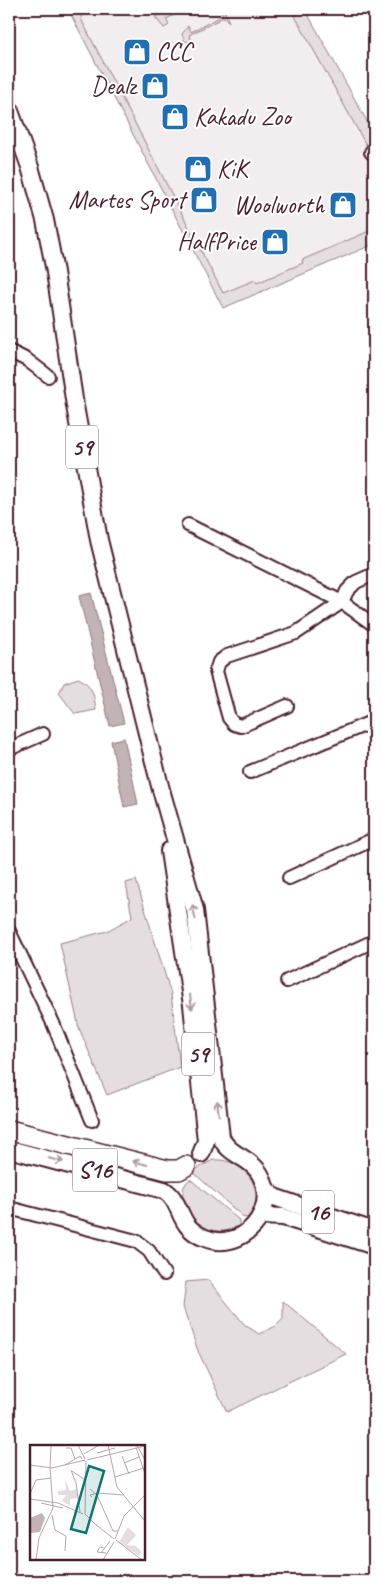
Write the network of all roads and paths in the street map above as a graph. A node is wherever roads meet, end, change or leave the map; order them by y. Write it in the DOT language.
graph roads {
  1 [pos="9,108"];
  2 [pos="9,351"];
  3 [pos="48,376"];
  4 [pos="188,525"];
  5 [pos="374,574"];
  6 [pos="342,602"];
  7 [pos="374,625"];
  8 [pos="287,706"];
  9 [pos="374,721"];
  10 [pos="43,734"];
  11 [pos="9,749"];
  12 [pos="250,772"];
  13 [pos="160,786"];
  14 [pos="374,839"];
  15 [pos="289,878"];
  16 [pos="9,931"];
  17 [pos="374,940"];
  18 [pos="287,981"];
  19 [pos="92,1120"];
  20 [pos="9,1130"];
  21 [pos="9,1149"];
  22 [pos="232,1152"];
  23 [pos="194,1160"];
  24 [pos="265,1188"];
  25 [pos="175,1203"];
  26 [pos="9,1208"];
  27 [pos="261,1216"];
  28 [pos="374,1231"];
  29 [pos="374,1246"];
  30 [pos="164,1274"];
  1 -- 13 [label="main road, 59"];
  2 -- 3 [label="street"];
  4 -- 6 [label="street"];
  5 -- 6 [label="street"];
  6 -- 7 [label="street"];
  6 -- 8 [label="street"];
  9 -- 12 [label="street"];
  10 -- 11 [label="street"];
  22 -- 13 [label="main road, 59, one-way"];
  13 -- 23 [label="main road, 59, one-way"];
  14 -- 15 [label="street"];
  16 -- 19 [label="street"];
  17 -- 18 [label="street"];
  23 -- 20 [label="highway, S16, one-way"];
  21 -- 25 [label="main road, S16, one-way"];
  22 -- 23 [label="main road"];
  22 -- 24 [label="main road, 16"];
  23 -- 25 [label="main road"];
  24 -- 27 [label="main road, 16"];
  24 -- 28 [label="main road, 16"];
  25 -- 27 [label="main road"];
  26 -- 30 [label="street"];
  27 -- 29 [label="main road, 16"];
}
